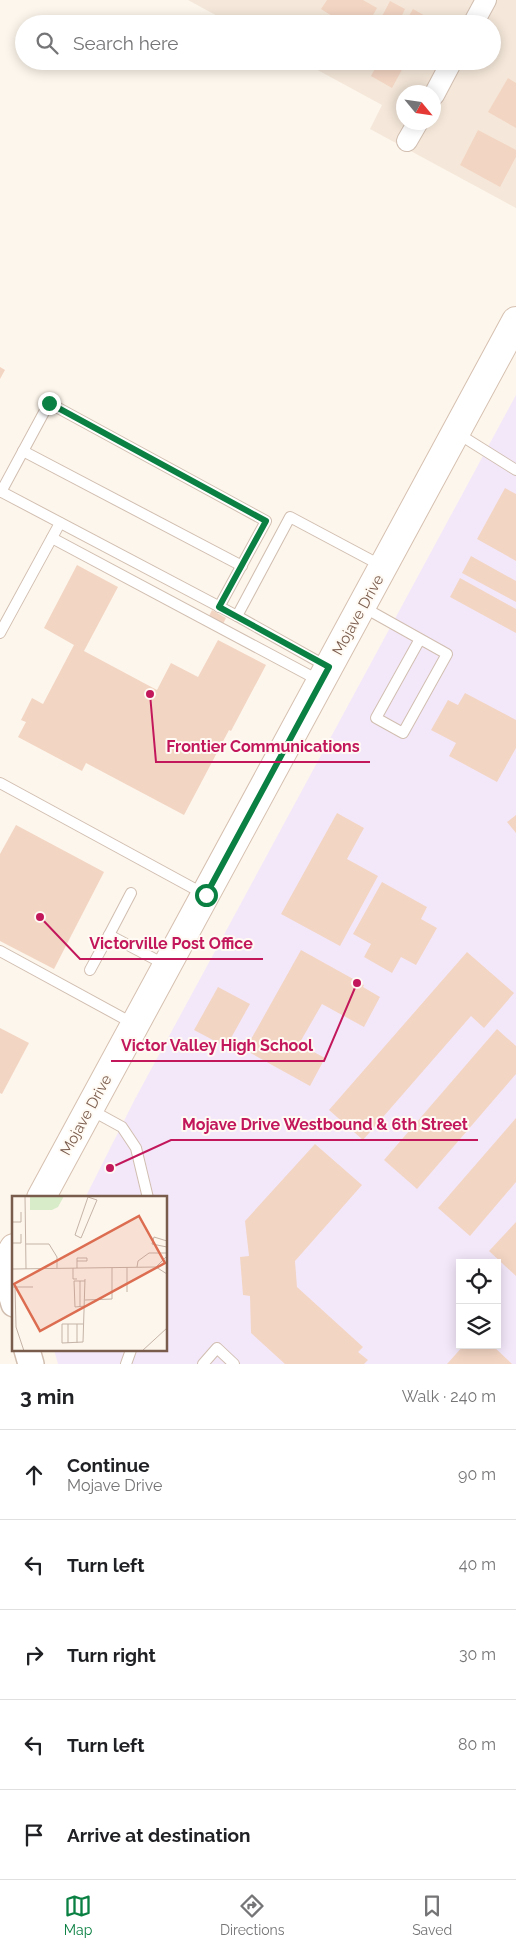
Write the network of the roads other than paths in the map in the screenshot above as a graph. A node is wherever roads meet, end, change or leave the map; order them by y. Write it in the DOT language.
graph roads {
  1 [pos="486,0"];
  2 [pos="478,15"];
  3 [pos="447,70"];
  4 [pos="439,85"];
  5 [pos="414,130"];
  6 [pos="408,142"];
  7 [pos="516,321"];
  8 [pos="456,432"];
  9 [pos="23,452"];
  10 [pos="516,470"];
  11 [pos="1,492"];
  12 [pos="60,523"];
  13 [pos="52,538"];
  14 [pos="242,566"];
  15 [pos="383,567"];
  16 [pos="219,607"];
  17 [pos="362,607"];
  18 [pos="237,616"];
  19 [pos="0,633"];
  20 [pos="420,639"];
  21 [pos="325,675"];
  22 [pos="0,784"];
  23 [pos="131,893"];
  24 [pos="206,895"];
  25 [pos="109,934"];
  26 [pos="0,951"];
  27 [pos="167,965"];
  28 [pos="90,970"];
  29 [pos="135,1024"];
  30 [pos="89,1109"];
  31 [pos="42,1196"];
  32 [pos="148,1196"];
  33 [pos="6,1261"];
  34 [pos="12,1293"];
  35 [pos="130,1352"];
  36 [pos="126,1364"];
  37 [pos="203,1364"];
  38 [pos="234,1364"];
  1 -- 2 [label="street"];
  3 -- 4 [label="street"];
  5 -- 6 [label="street"];
  7 -- 8 [label="main road, Mojave Drive"];
  8 -- 10 [label="lane"];
  8 -- 15 [label="main road, Mojave Drive"];
  9 -- 11 [label="lane"];
  9 -- 14 [label="lane"];
  9 -- 14 [label="lane"];
  11 -- 12 [label="lane"];
  12 -- 13 [label="lane"];
  12 -- 16 [label="lane"];
  13 -- 19 [label="lane"];
  13 -- 21 [label="lane"];
  14 -- 16 [label="lane"];
  15 -- 17 [label="main road, Mojave Drive"];
  15 -- 18 [label="lane"];
  16 -- 18 [label="lane"];
  17 -- 20 [label="lane"];
  17 -- 21 [label="main road, Mojave Drive"];
  18 -- 21 [label="lane"];
  20 -- 20 [label="lane"];
  21 -- 24 [label="main road, Mojave Drive"];
  22 -- 24 [label="lane"];
  23 -- 25 [label="lane"];
  24 -- 27 [label="main road, Mojave Drive"];
  25 -- 27 [label="lane"];
  25 -- 28 [label="lane"];
  26 -- 29 [label="lane"];
  27 -- 29 [label="main road, Mojave Drive"];
  29 -- 30 [label="main road, Mojave Drive"];
  30 -- 31 [label="main road, Mojave Drive"];
  30 -- 32 [label="lane"];
  33 -- 34 [label="street"];
  35 -- 36 [label="lane"];
  37 -- 38 [label="lane"];
}
